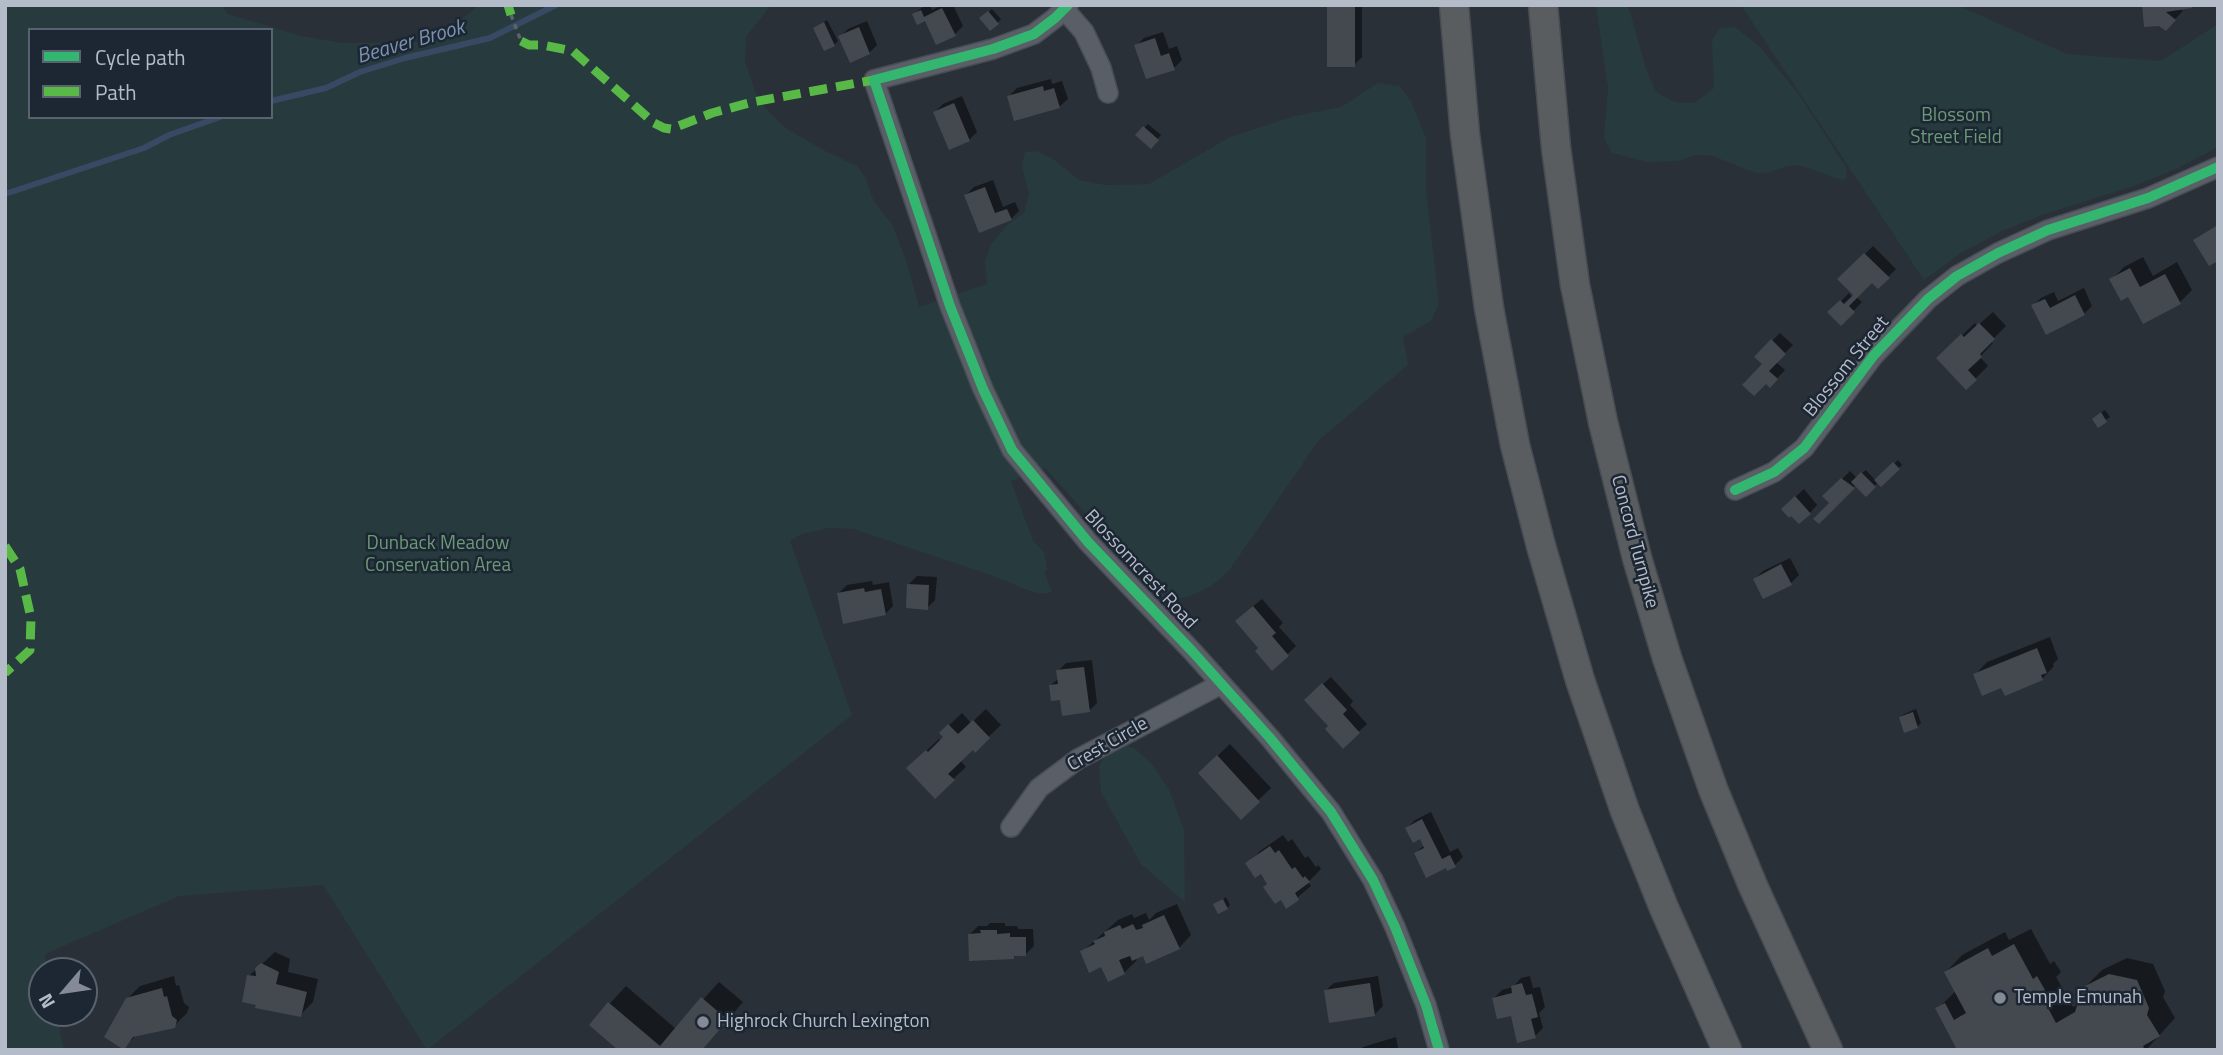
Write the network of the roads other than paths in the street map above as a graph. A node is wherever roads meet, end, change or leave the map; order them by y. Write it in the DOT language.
graph roads {
  1 [pos="1454,5"];
  2 [pos="1544,5"];
  3 [pos="1066,7"];
  4 [pos="1108,93"];
  5 [pos="2218,167"];
  6 [pos="1735,490"];
  7 [pos="1221,684"];
  8 [pos="1011,827"];
  9 [pos="1440,1050"];
  10 [pos="1727,1050"];
  11 [pos="1828,1050"];
  1 -- 10 [label="highway"];
  2 -- 11 [label="highway, Concord Turnpike"];
  3 -- 4 [label="street"];
  3 -- 7 [label="street, Blossomcrest Road"];
  5 -- 6 [label="street, Blossom Street"];
  7 -- 8 [label="street, Crest Circle"];
  7 -- 9 [label="street, Blossomcrest Road"];
}
